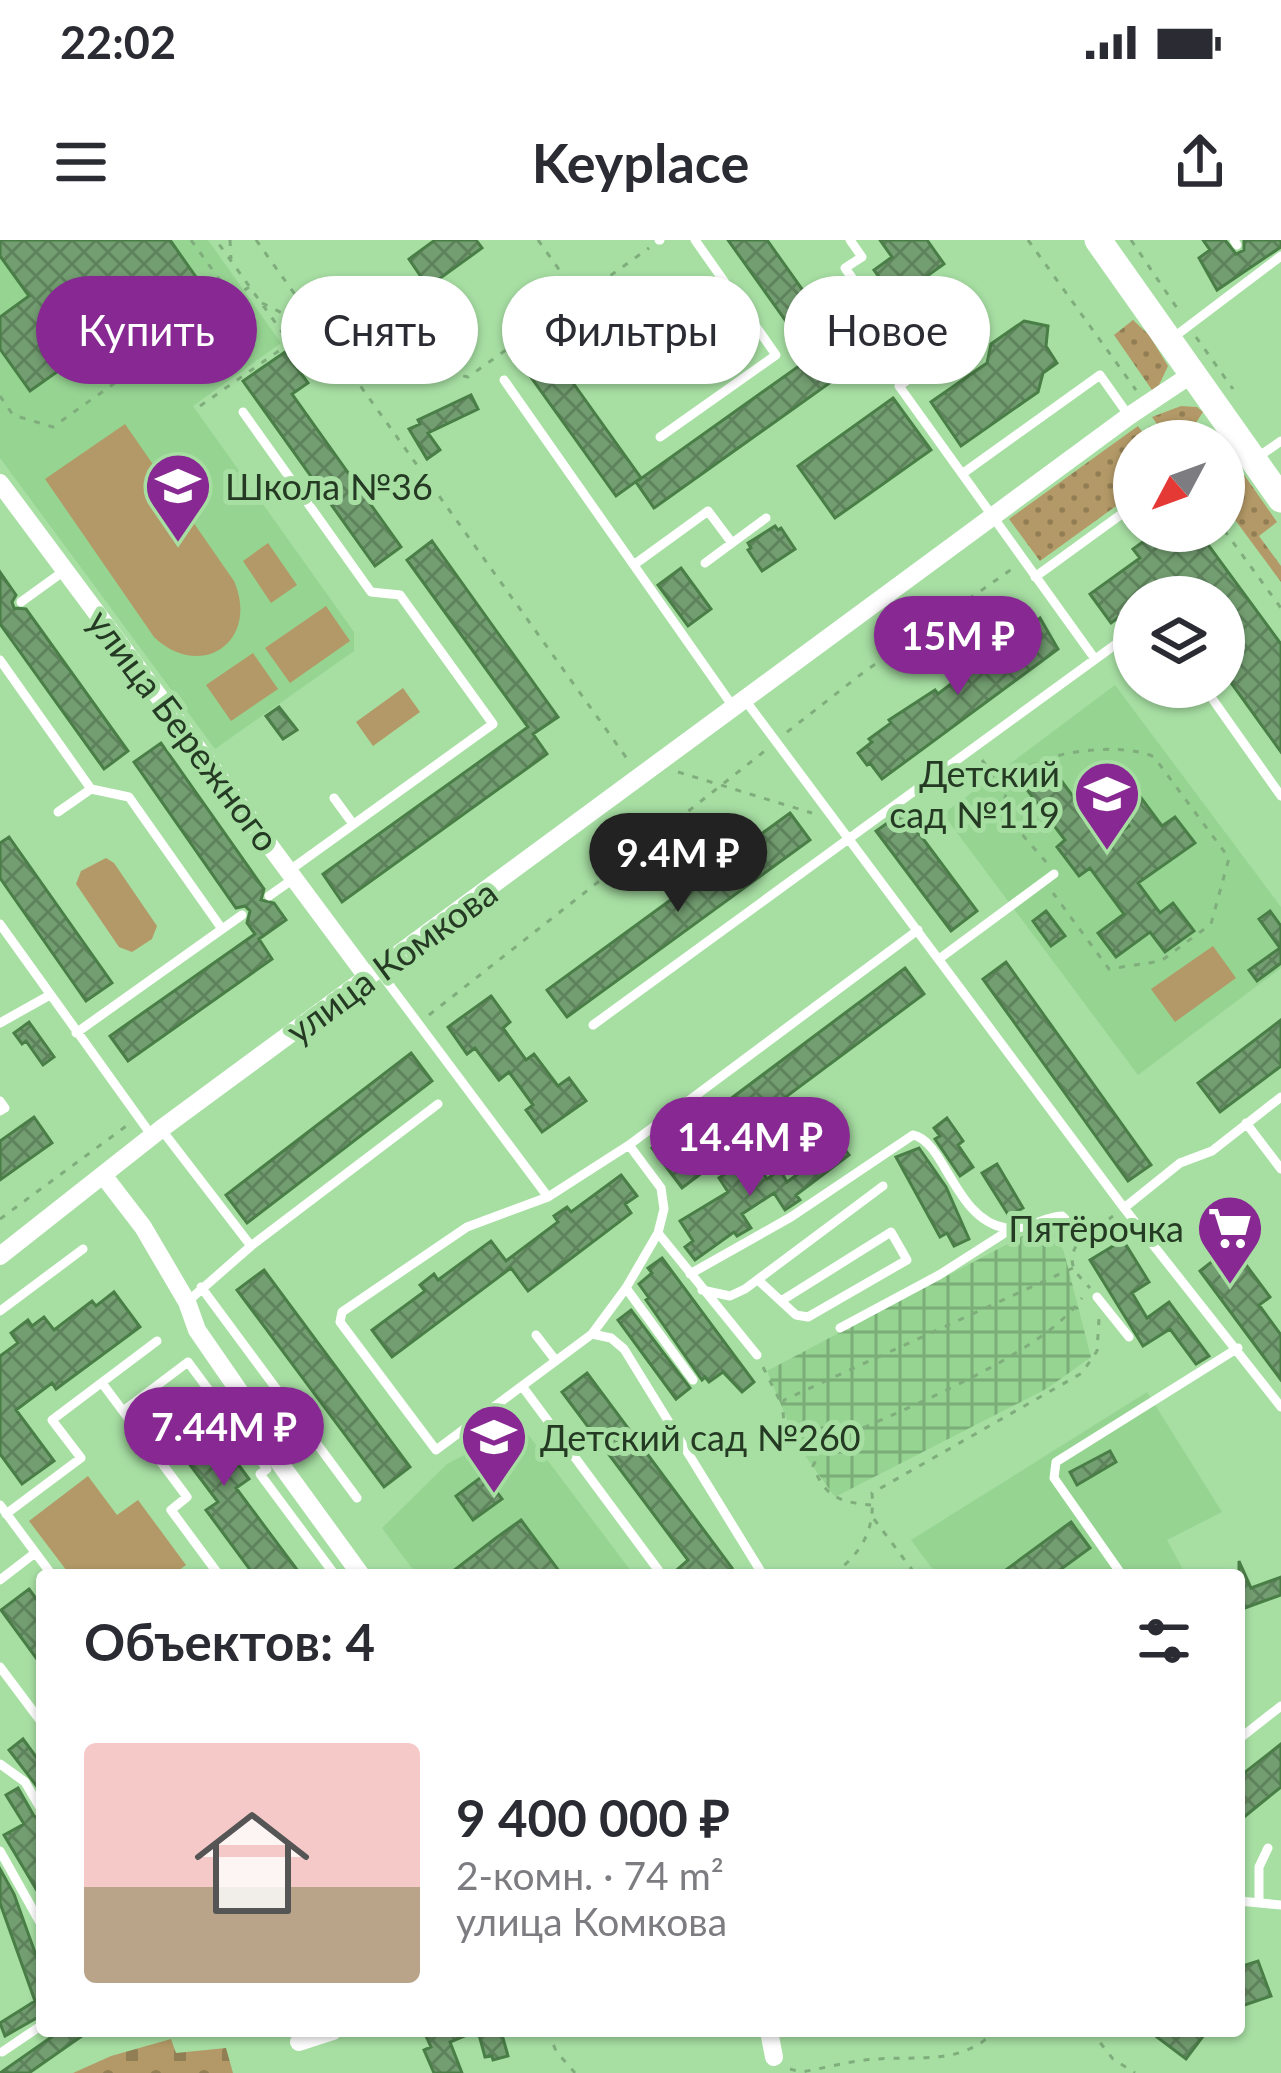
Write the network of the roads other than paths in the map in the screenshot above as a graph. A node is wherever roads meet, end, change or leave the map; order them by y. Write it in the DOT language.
graph roads {
  1 [pos="695,240"];
  2 [pos="850,240"];
  3 [pos="1098,240"];
  4 [pos="1281,256"];
  5 [pos="851,276"];
  6 [pos="1169,341"];
  7 [pos="1192,374"];
  8 [pos="507,384"];
  9 [pos="902,384"];
  10 [pos="243,412"];
  11 [pos="1136,412"];
  12 [pos="661,437"];
  13 [pos="1281,441"];
  14 [pos="1254,460"];
  15 [pos="962,474"];
  16 [pos="0,483"];
  17 [pos="1281,499"];
  18 [pos="992,517"];
  19 [pos="766,518"];
  20 [pos="1113,520"];
  21 [pos="732,543"];
  22 [pos="705,562"];
  23 [pos="635,564"];
  24 [pos="64,571"];
  25 [pos="1035,577"];
  26 [pos="21,602"];
  27 [pos="1113,646"];
  28 [pos="1095,659"];
  29 [pos="0,660"];
  30 [pos="739,704"];
  31 [pos="1219,708"];
  32 [pos="91,789"];
  33 [pos="1281,796"];
  34 [pos="334,798"];
  35 [pos="58,812"];
  36 [pos="353,824"];
  37 [pos="849,838"];
  38 [pos="293,874"];
  39 [pos="1054,874"];
  40 [pos="269,896"];
  41 [pos="242,915"];
  42 [pos="0,924"];
  43 [pos="222,929"];
  44 [pos="917,930"];
  45 [pos="939,959"];
  46 [pos="373,974"];
  47 [pos="50,995"];
  48 [pos="0,1023"];
  49 [pos="593,1025"];
  50 [pos="76,1033"];
  51 [pos="1281,1097"];
  52 [pos="0,1101"];
  53 [pos="439,1104"];
  54 [pos="0,1111"];
  55 [pos="1246,1123"];
  56 [pos="157,1132"];
  57 [pos="629,1145"];
  58 [pos="1281,1169"];
  59 [pos="103,1175"];
  60 [pos="883,1186"];
  61 [pos="548,1197"];
  62 [pos="1124,1208"];
  63 [pos="1011,1229"];
  64 [pos="658,1233"];
  65 [pos="1085,1238"];
  66 [pos="251,1246"];
  67 [pos="83,1249"];
  68 [pos="0,1256"];
  69 [pos="690,1274"];
  70 [pos="758,1280"];
  71 [pos="626,1288"];
  72 [pos="702,1290"];
  73 [pos="1093,1292"];
  74 [pos="194,1295"];
  75 [pos="782,1301"];
  76 [pos="2,1305"];
  77 [pos="839,1328"];
  78 [pos="592,1334"];
  79 [pos="536,1335"];
  80 [pos="1129,1337"];
  81 [pos="157,1341"];
  82 [pos="1238,1348"];
  83 [pos="757,1355"];
  84 [pos="556,1361"];
  85 [pos="693,1380"];
  86 [pos="102,1382"];
  87 [pos="521,1387"];
  88 [pos="1281,1407"];
  89 [pos="123,1411"];
  90 [pos="436,1450"];
  91 [pos="447,1464"];
  92 [pos="358,1498"];
  93 [pos="3,1510"];
  94 [pos="35,1553"];
  95 [pos="47,1569"];
  96 [pos="215,1569"];
  97 [pos="331,1569"];
  98 [pos="357,1569"];
  99 [pos="658,1569"];
  100 [pos="760,1569"];
  101 [pos="1118,1569"];
  102 [pos="0,1580"];
  103 [pos="0,1667"];
  104 [pos="1281,1706"];
  105 [pos="36,1715"];
  106 [pos="1245,1734"];
  107 [pos="0,1763"];
  108 [pos="36,1800"];
  109 [pos="1268,1848"];
  110 [pos="0,1851"];
  111 [pos="1245,1901"];
  112 [pos="1259,1901"];
  113 [pos="1281,1905"];
  114 [pos="36,1915"];
  115 [pos="36,2030"];
  116 [pos="314,2037"];
  117 [pos="770,2037"];
  118 [pos="298,2042"];
  119 [pos="2,2052"];
  120 [pos="774,2057"];
  1 -- 12 [label="lane"];
  2 -- 5 [label="lane"];
  3 -- 6 [label="main road"];
  4 -- 6 [label="lane"];
  6 -- 7 [label="main road"];
  7 -- 11 [label="street, улица Комкова"];
  7 -- 14 [label="main road"];
  8 -- 23 [label="lane"];
  9 -- 15 [label="lane"];
  10 -- 36 [label="lane"];
  11 -- 15 [label="lane"];
  11 -- 18 [label="street, улица Комкова"];
  13 -- 14 [label="lane"];
  14 -- 17 [label="main road"];
  15 -- 18 [label="lane"];
  16 -- 24 [label="street, улица Бережного"];
  18 -- 25 [label="lane"];
  18 -- 30 [label="street, улица Комкова"];
  19 -- 21 [label="lane"];
  20 -- 25 [label="lane"];
  21 -- 22 [label="lane"];
  21 -- 23 [label="lane"];
  23 -- 30 [label="lane"];
  24 -- 26 [label="lane"];
  24 -- 38 [label="street, улица Бережного"];
  25 -- 28 [label="lane"];
  27 -- 28 [label="lane"];
  28 -- 37 [label="lane"];
  29 -- 32 [label="lane"];
  30 -- 37 [label="lane"];
  30 -- 46 [label="street, улица Комкова"];
  31 -- 33 [label="lane"];
  32 -- 35 [label="lane"];
  32 -- 43 [label="lane"];
  34 -- 36 [label="lane"];
  36 -- 38 [label="lane"];
  37 -- 44 [label="lane"];
  37 -- 49 [label="lane"];
  38 -- 40 [label="lane"];
  38 -- 46 [label="street, улица Бережного"];
  39 -- 45 [label="lane"];
  41 -- 43 [label="lane"];
  42 -- 47 [label="lane"];
  43 -- 50 [label="lane"];
  44 -- 45 [label="lane"];
  44 -- 57 [label="lane"];
  45 -- 62 [label="lane"];
  46 -- 56 [label="street, улица Комкова"];
  46 -- 61 [label="lane"];
  47 -- 48 [label="lane"];
  47 -- 50 [label="lane"];
  50 -- 56 [label="lane"];
  51 -- 55 [label="lane"];
  52 -- 54 [label="lane"];
  53 -- 66 [label="lane"];
  55 -- 58 [label="lane"];
  55 -- 62 [label="lane"];
  56 -- 59 [label="street, улица Комкова"];
  56 -- 66 [label="lane"];
  57 -- 61 [label="lane"];
  57 -- 64 [label="lane"];
  59 -- 68 [label="street, улица Комкова"];
  59 -- 74 [label="street"];
  60 -- 70 [label="lane"];
  61 -- 90 [label="lane"];
  62 -- 82 [label="lane"];
  63 -- 65 [label="lane"];
  63 -- 69 [label="lane"];
  63 -- 77 [label="lane"];
  64 -- 69 [label="lane"];
  64 -- 71 [label="lane"];
  66 -- 74 [label="lane"];
  67 -- 76 [label="lane"];
  69 -- 72 [label="lane"];
  70 -- 72 [label="lane"];
  70 -- 75 [label="lane"];
  71 -- 78 [label="lane"];
  71 -- 85 [label="lane"];
  72 -- 83 [label="lane"];
  73 -- 80 [label="lane"];
  74 -- 92 [label="lane"];
  74 -- 98 [label="street"];
  75 -- 75 [label="lane"];
  78 -- 84 [label="lane"];
  78 -- 100 [label="lane"];
  79 -- 84 [label="lane"];
  81 -- 86 [label="lane"];
  82 -- 88 [label="lane"];
  82 -- 101 [label="lane"];
  84 -- 87 [label="lane"];
  86 -- 89 [label="lane"];
  86 -- 93 [label="lane"];
  87 -- 90 [label="lane"];
  87 -- 99 [label="lane"];
  89 -- 96 [label="lane"];
  89 -- 97 [label="lane"];
  90 -- 91 [label="lane"];
  93 -- 94 [label="lane"];
  94 -- 95 [label="lane"];
  94 -- 102 [label="lane"];
  103 -- 105 [label="lane"];
  104 -- 106 [label="lane"];
  107 -- 108 [label="lane"];
  109 -- 112 [label="lane"];
  110 -- 114 [label="lane"];
  111 -- 112 [label="lane"];
  112 -- 113 [label="lane"];
  115 -- 119 [label="lane"];
  116 -- 118 [label="street"];
  117 -- 120 [label="street"];
}
